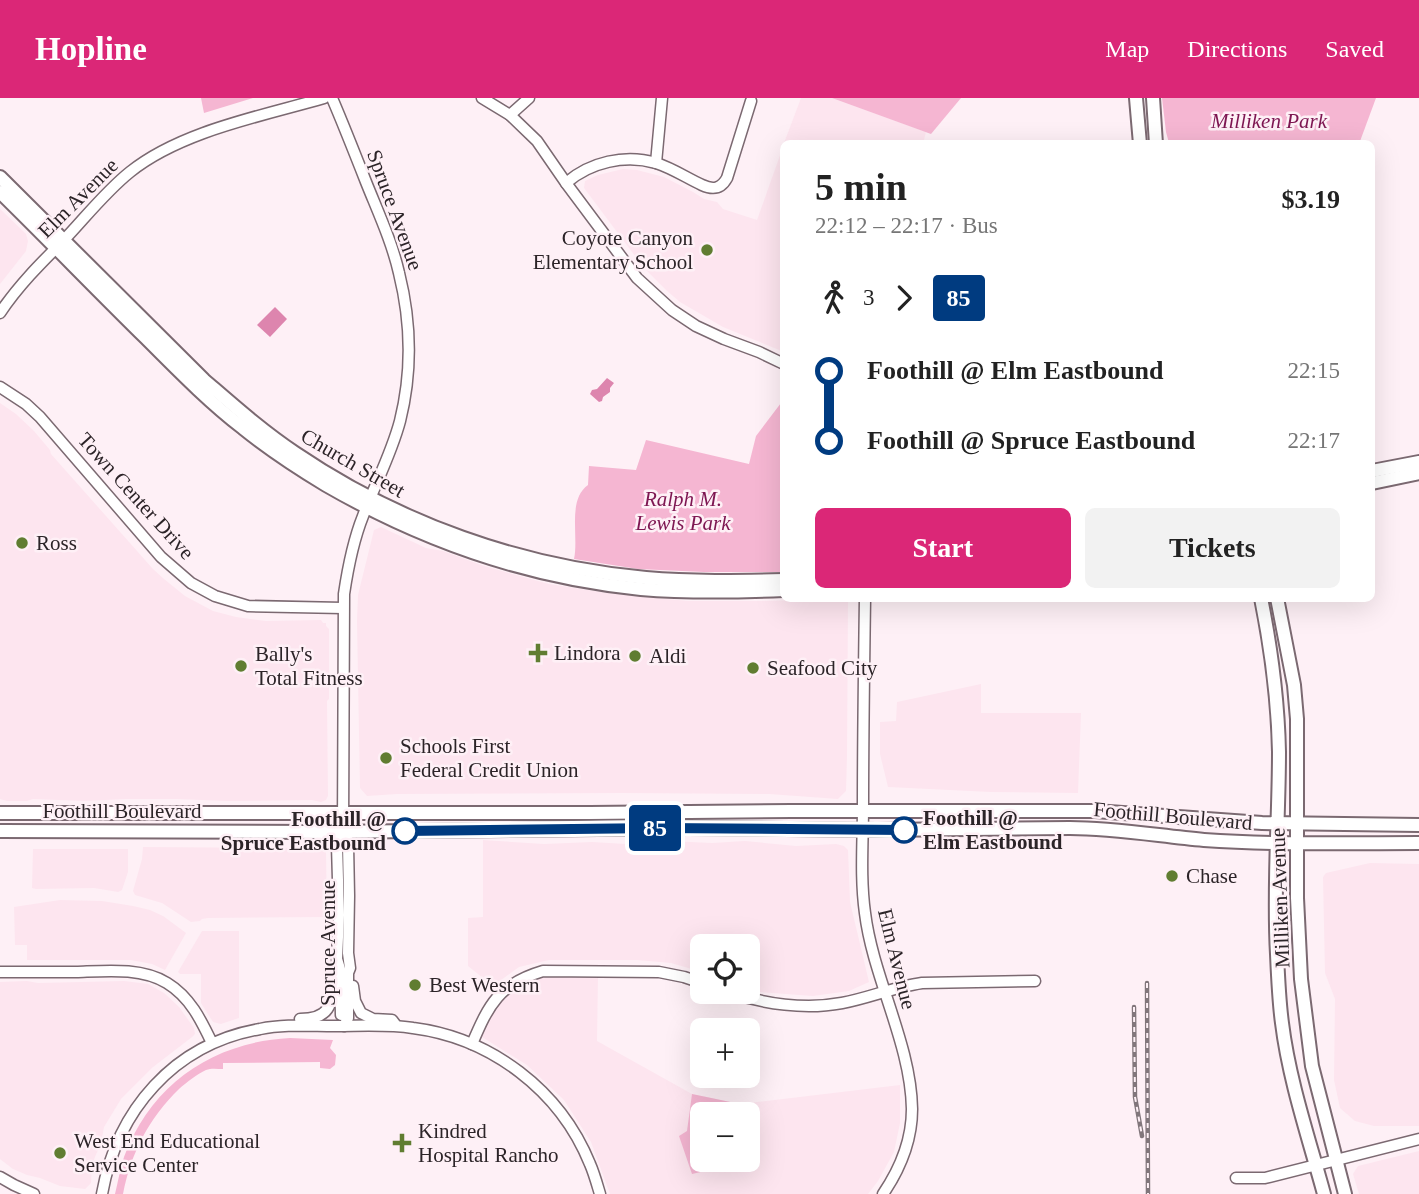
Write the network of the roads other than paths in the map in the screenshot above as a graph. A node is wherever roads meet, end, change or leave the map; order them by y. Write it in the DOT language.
graph roads {
  1 [pos="324,98"];
  2 [pos="332,98"];
  3 [pos="482,98"];
  4 [pos="529,98"];
  5 [pos="662,98"];
  6 [pos="1136,98"];
  7 [pos="1153,98"];
  8 [pos="751,101"];
  9 [pos="510,116"];
  10 [pos="1140,140"];
  11 [pos="1156,140"];
  12 [pos="656,163"];
  13 [pos="0,177"];
  14 [pos="566,183"];
  15 [pos="0,192"];
  16 [pos="59,244"];
  17 [pos="0,313"];
  18 [pos="780,362"];
  19 [pos="0,387"];
  20 [pos="1419,462"];
  21 [pos="1375,470"];
  22 [pos="1419,473"];
  23 [pos="1375,481"];
  24 [pos="369,503"];
  25 [pos="564,571"];
  26 [pos="780,580"];
  27 [pos="780,590"];
  28 [pos="865,602"];
  29 [pos="1262,602"];
  30 [pos="1279,602"];
  31 [pos="343,608"];
  32 [pos="863,811"];
  33 [pos="343,812"];
  34 [pos="0,813"];
  35 [pos="1277,824"];
  36 [pos="1297,824"];
  37 [pos="1419,825"];
  38 [pos="863,830"];
  39 [pos="0,831"];
  40 [pos="343,831"];
  41 [pos="1275,843"];
  42 [pos="1297,843"];
  43 [pos="1419,843"];
  44 [pos="337,959"];
  45 [pos="350,968"];
  46 [pos="0,972"];
  47 [pos="690,979"];
  48 [pos="1035,981"];
  49 [pos="884,992"];
  50 [pos="760,1001"];
  51 [pos="288,1026"];
  52 [pos="344,1026"];
  53 [pos="398,1027"];
  54 [pos="212,1043"];
  55 [pos="472,1044"];
  56 [pos="1419,1139"];
  57 [pos="1337,1161"];
  58 [pos="1317,1166"];
  59 [pos="1236,1178"];
  60 [pos="1,1179"];
  61 [pos="34,1194"];
  62 [pos="102,1194"];
  63 [pos="600,1194"];
  64 [pos="884,1194"];
  65 [pos="1324,1194"];
  66 [pos="1345,1194"];
  1 -- 16 [label="street, Elm Avenue"];
  2 -- 24 [label="street, Spruce Avenue"];
  3 -- 9 [label="street"];
  4 -- 9 [label="street"];
  5 -- 12 [label="street"];
  6 -- 10 [label="main road"];
  7 -- 11 [label="main road"];
  8 -- 12 [label="street"];
  9 -- 14 [label="street"];
  12 -- 14 [label="street"];
  13 -- 16 [label="main road, Church Street"];
  14 -- 18 [label="street"];
  15 -- 16 [label="main road, Church Street"];
  16 -- 17 [label="street, Elm Avenue"];
  16 -- 24 [label="main road, Church Street"];
  19 -- 31 [label="street, Town Center Drive"];
  20 -- 21 [label="main road"];
  22 -- 23 [label="main road"];
  24 -- 25 [label="main road, Church Street"];
  24 -- 31 [label="street, Spruce Avenue"];
  25 -- 26 [label="main road, Church Street"];
  25 -- 27 [label="main road, Church Street"];
  28 -- 32 [label="street, Elm Avenue"];
  29 -- 35 [label="main road, Milliken Avenue"];
  30 -- 36 [label="main road, Milliken Avenue"];
  31 -- 33 [label="street, Spruce Avenue"];
  32 -- 33 [label="main road, Foothill Boulevard"];
  32 -- 35 [label="main road, Foothill Boulevard"];
  32 -- 38 [label="street, Elm Avenue"];
  33 -- 34 [label="main road, Foothill Boulevard"];
  33 -- 40 [label="street, Spruce Avenue"];
  35 -- 36 [label="main road, Foothill Boulevard"];
  35 -- 41 [label="main road, Milliken Avenue"];
  36 -- 37 [label="main road, Foothill Boulevard"];
  36 -- 42 [label="main road, Milliken Avenue"];
  38 -- 40 [label="main road, Foothill Boulevard"];
  38 -- 41 [label="main road, Foothill Boulevard"];
  38 -- 49 [label="street, Elm Avenue"];
  39 -- 40 [label="main road, Foothill Boulevard"];
  40 -- 44 [label="street, Spruce Avenue"];
  40 -- 45 [label="street, Spruce Avenue"];
  41 -- 42 [label="main road, Foothill Boulevard"];
  41 -- 58 [label="main road, Milliken Avenue"];
  42 -- 43 [label="main road, Foothill Boulevard"];
  42 -- 57 [label="main road, Milliken Avenue"];
  44 -- 51 [label="street"];
  44 -- 52 [label="street, Spruce Avenue"];
  45 -- 52 [label="street, Spruce Avenue"];
  45 -- 53 [label="street"];
  46 -- 54 [label="street"];
  47 -- 55 [label="street"];
  48 -- 49 [label="street"];
  49 -- 50 [label="street"];
  49 -- 64 [label="street, Elm Avenue"];
  51 -- 52 [label="street"];
  51 -- 54 [label="street"];
  52 -- 53 [label="street"];
  53 -- 55 [label="street"];
  54 -- 62 [label="street"];
  55 -- 63 [label="street"];
  56 -- 57 [label="street"];
  57 -- 58 [label="street"];
  57 -- 66 [label="main road, Milliken Avenue"];
  58 -- 59 [label="street"];
  58 -- 65 [label="main road, Milliken Avenue"];
  60 -- 61 [label="street"];
}
